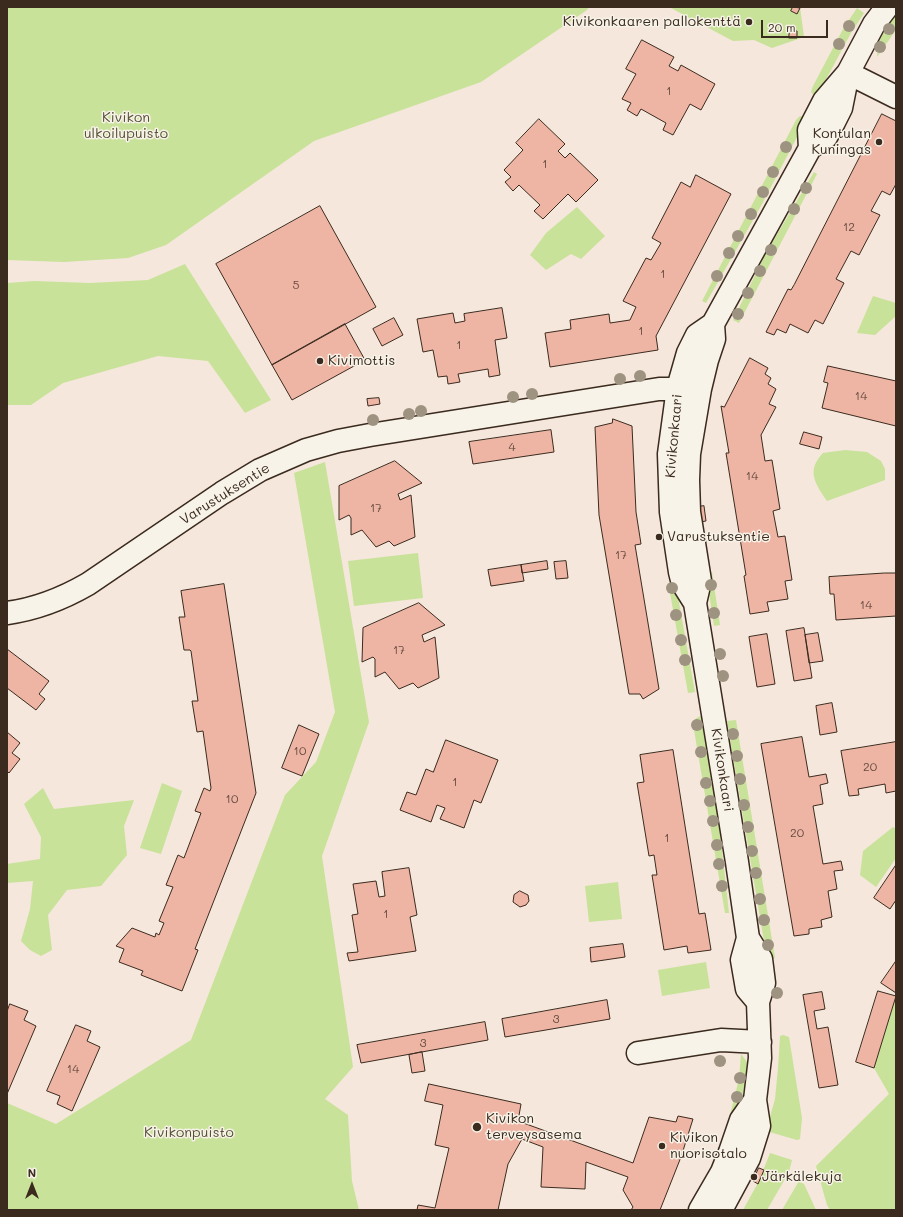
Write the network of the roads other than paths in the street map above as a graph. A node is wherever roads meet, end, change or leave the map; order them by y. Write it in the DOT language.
graph roads {
  1 [pos="887,7"];
  2 [pos="848,73"];
  3 [pos="896,97"];
  4 [pos="713,324"];
  5 [pos="678,388"];
  6 [pos="700,389"];
  7 [pos="694,603"];
  8 [pos="7,613"];
  9 [pos="760,1042"];
  10 [pos="638,1053"];
  11 [pos="756,1100"];
  12 [pos="700,1210"];
  13 [pos="721,1210"];
  1 -- 2 [label="street, Kivikonkaari"];
  2 -- 3 [label="street"];
  2 -- 4 [label="street, Kivikonkaari"];
  4 -- 5 [label="street, Kivikonkaari"];
  4 -- 6 [label="street, Kivikonkaari"];
  5 -- 6 [label="street, Varustuksentie"];
  5 -- 7 [label="street, Kivikonkaari"];
  5 -- 8 [label="street, Varustuksentie"];
  6 -- 7 [label="street, Kivikonkaari"];
  7 -- 9 [label="street, Kivikonkaari"];
  9 -- 10 [label="street"];
  9 -- 11 [label="street, Kivikonkaari"];
  11 -- 12 [label="street, Kivikonkaari"];
  11 -- 13 [label="street, Kivikonkaari"];
}
